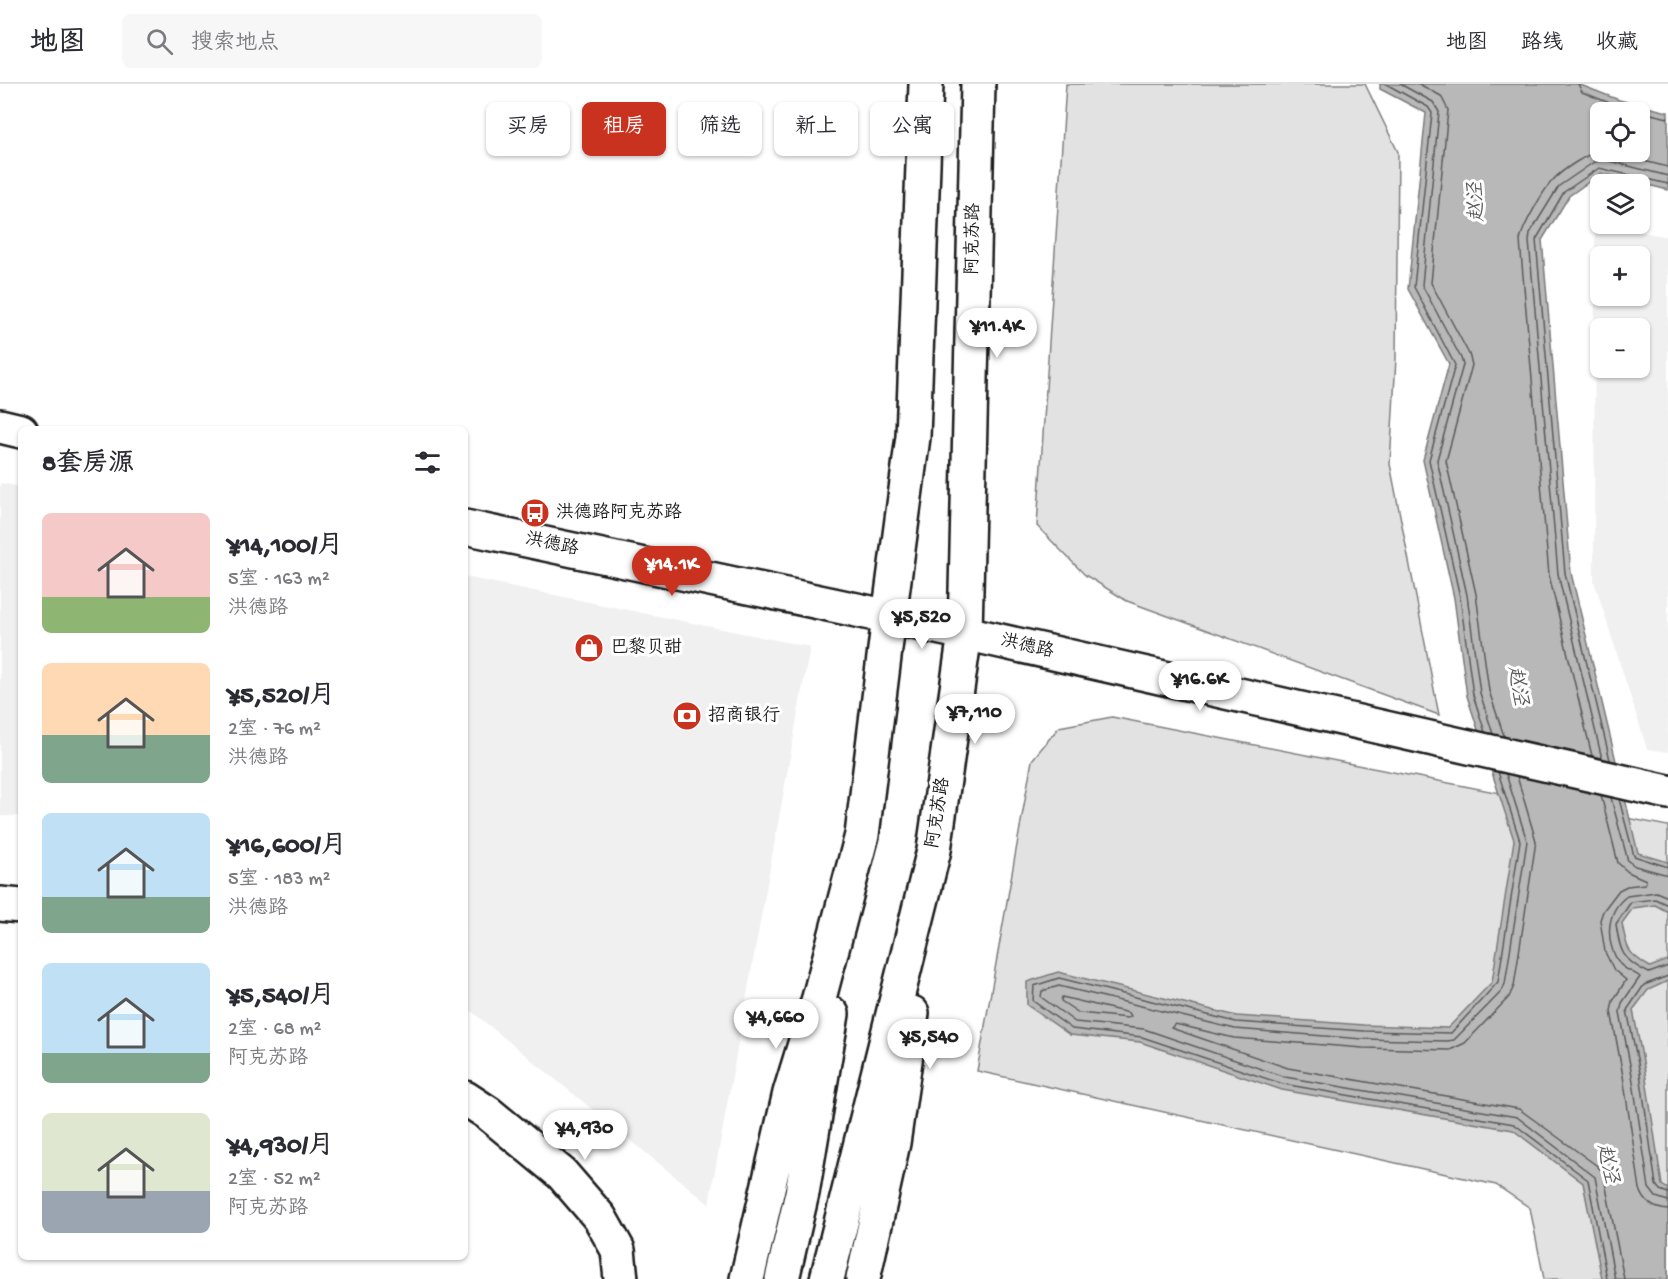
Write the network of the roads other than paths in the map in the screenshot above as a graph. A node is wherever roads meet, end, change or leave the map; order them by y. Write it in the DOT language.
graph roads {
  1 [pos="926,84"];
  2 [pos="978,84"];
  3 [pos="0,426"];
  4 [pos="18,430"];
  5 [pos="468,528"];
  6 [pos="889,617"];
  7 [pos="964,633"];
  8 [pos="1668,792"];
  9 [pos="862,835"];
  10 [pos="934,850"];
  11 [pos="0,904"];
  12 [pos="18,906"];
  13 [pos="468,1100"];
  14 [pos="621,1279"];
  15 [pos="747,1279"];
  16 [pos="782,1279"];
  17 [pos="827,1279"];
  18 [pos="863,1279"];
  1 -- 6 [label="main road"];
  2 -- 7 [label="main road, 阿克苏路"];
  3 -- 4 [label="main road"];
  5 -- 6 [label="main road, 洪德路"];
  6 -- 7 [label="main road, 洪德路"];
  6 -- 9 [label="main road"];
  7 -- 8 [label="main road, 洪德路"];
  7 -- 10 [label="main road, 阿克苏路"];
  9 -- 15 [label="main road"];
  9 -- 16 [label="main road"];
  10 -- 17 [label="main road, 阿克苏路"];
  10 -- 18 [label="main road"];
  11 -- 12 [label="main road"];
  13 -- 14 [label="main road"];
}
